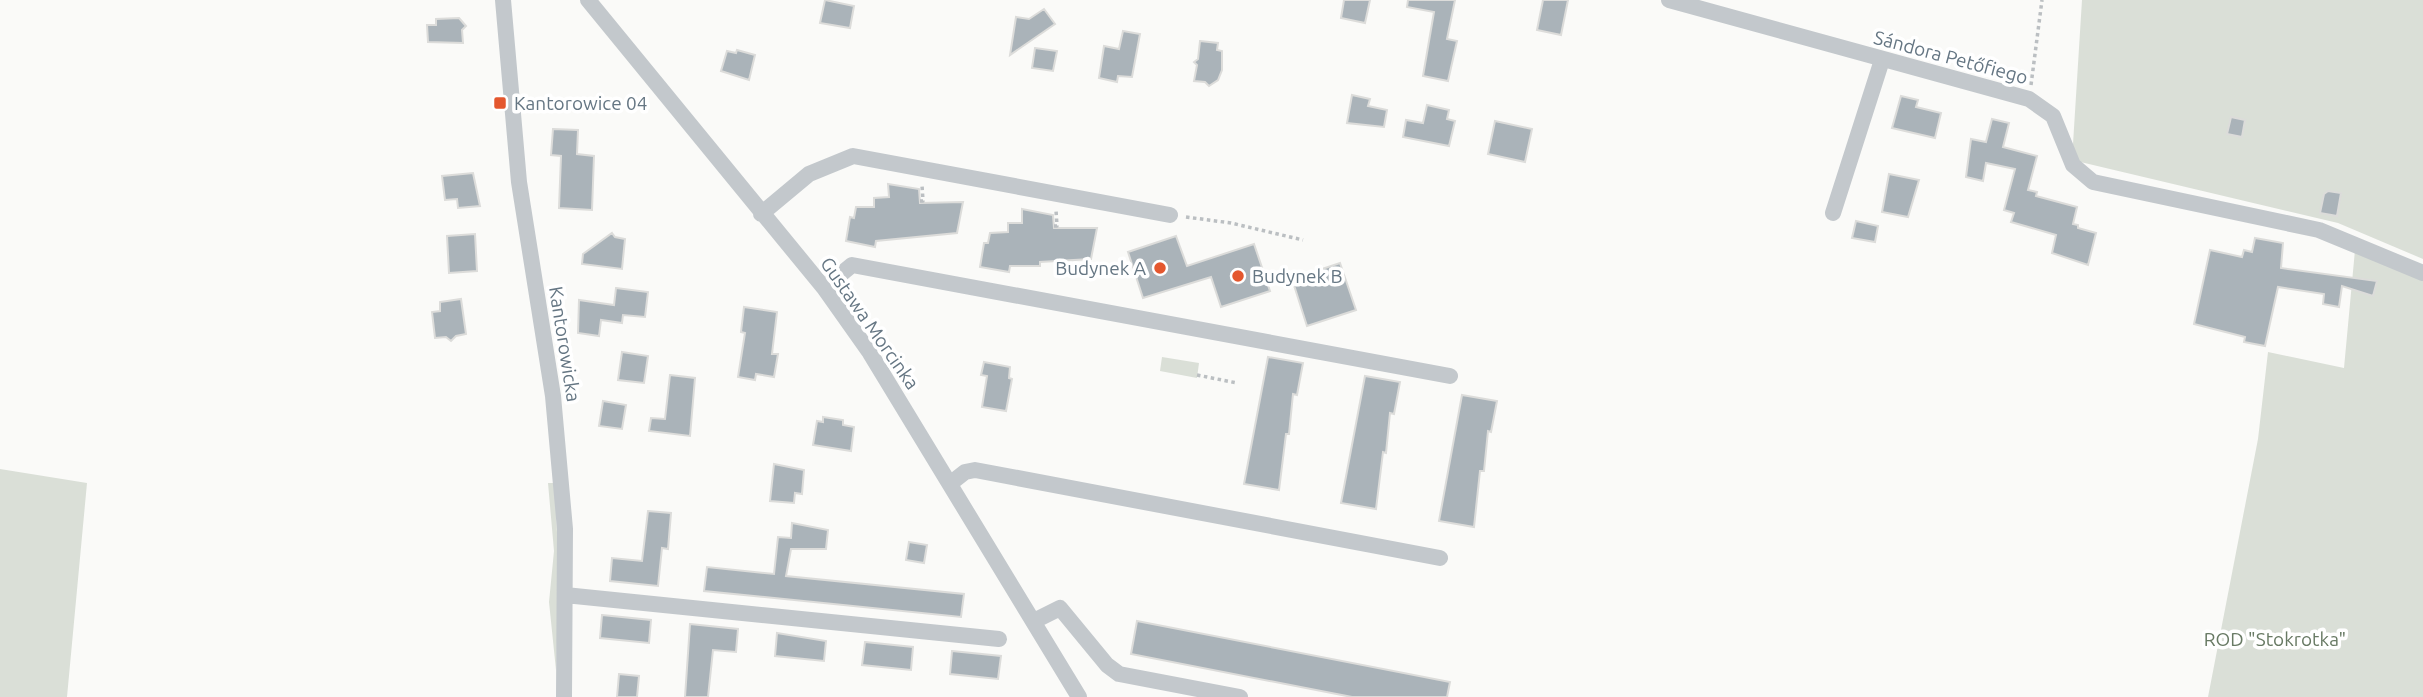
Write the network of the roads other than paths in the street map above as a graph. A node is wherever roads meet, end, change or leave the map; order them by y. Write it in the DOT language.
graph roads {
  1 [pos="503,0"];
  2 [pos="588,0"];
  3 [pos="1669,0"];
  4 [pos="1882,60"];
  5 [pos="1833,212"];
  6 [pos="761,214"];
  7 [pos="1170,215"];
  8 [pos="2423,273"];
  9 [pos="824,288"];
  10 [pos="1450,376"];
  11 [pos="951,483"];
  12 [pos="1440,558"];
  13 [pos="565,595"];
  14 [pos="1034,621"];
  15 [pos="999,639"];
  16 [pos="564,697"];
  17 [pos="1079,697"];
  18 [pos="1240,697"];
  1 -- 13 [label="street, Kantorowicka"];
  2 -- 6 [label="street, Gustawa Morcinka"];
  3 -- 4 [label="street, Sándora Petőfiego"];
  4 -- 5 [label="street"];
  4 -- 8 [label="street, Sándora Petőfiego"];
  6 -- 7 [label="street"];
  6 -- 9 [label="street, Gustawa Morcinka"];
  9 -- 10 [label="street"];
  9 -- 11 [label="street, Gustawa Morcinka"];
  11 -- 12 [label="street"];
  11 -- 14 [label="street, Gustawa Morcinka"];
  13 -- 15 [label="street"];
  13 -- 16 [label="street, Kantorowicka"];
  14 -- 17 [label="street, Gustawa Morcinka"];
  14 -- 18 [label="street"];
}
